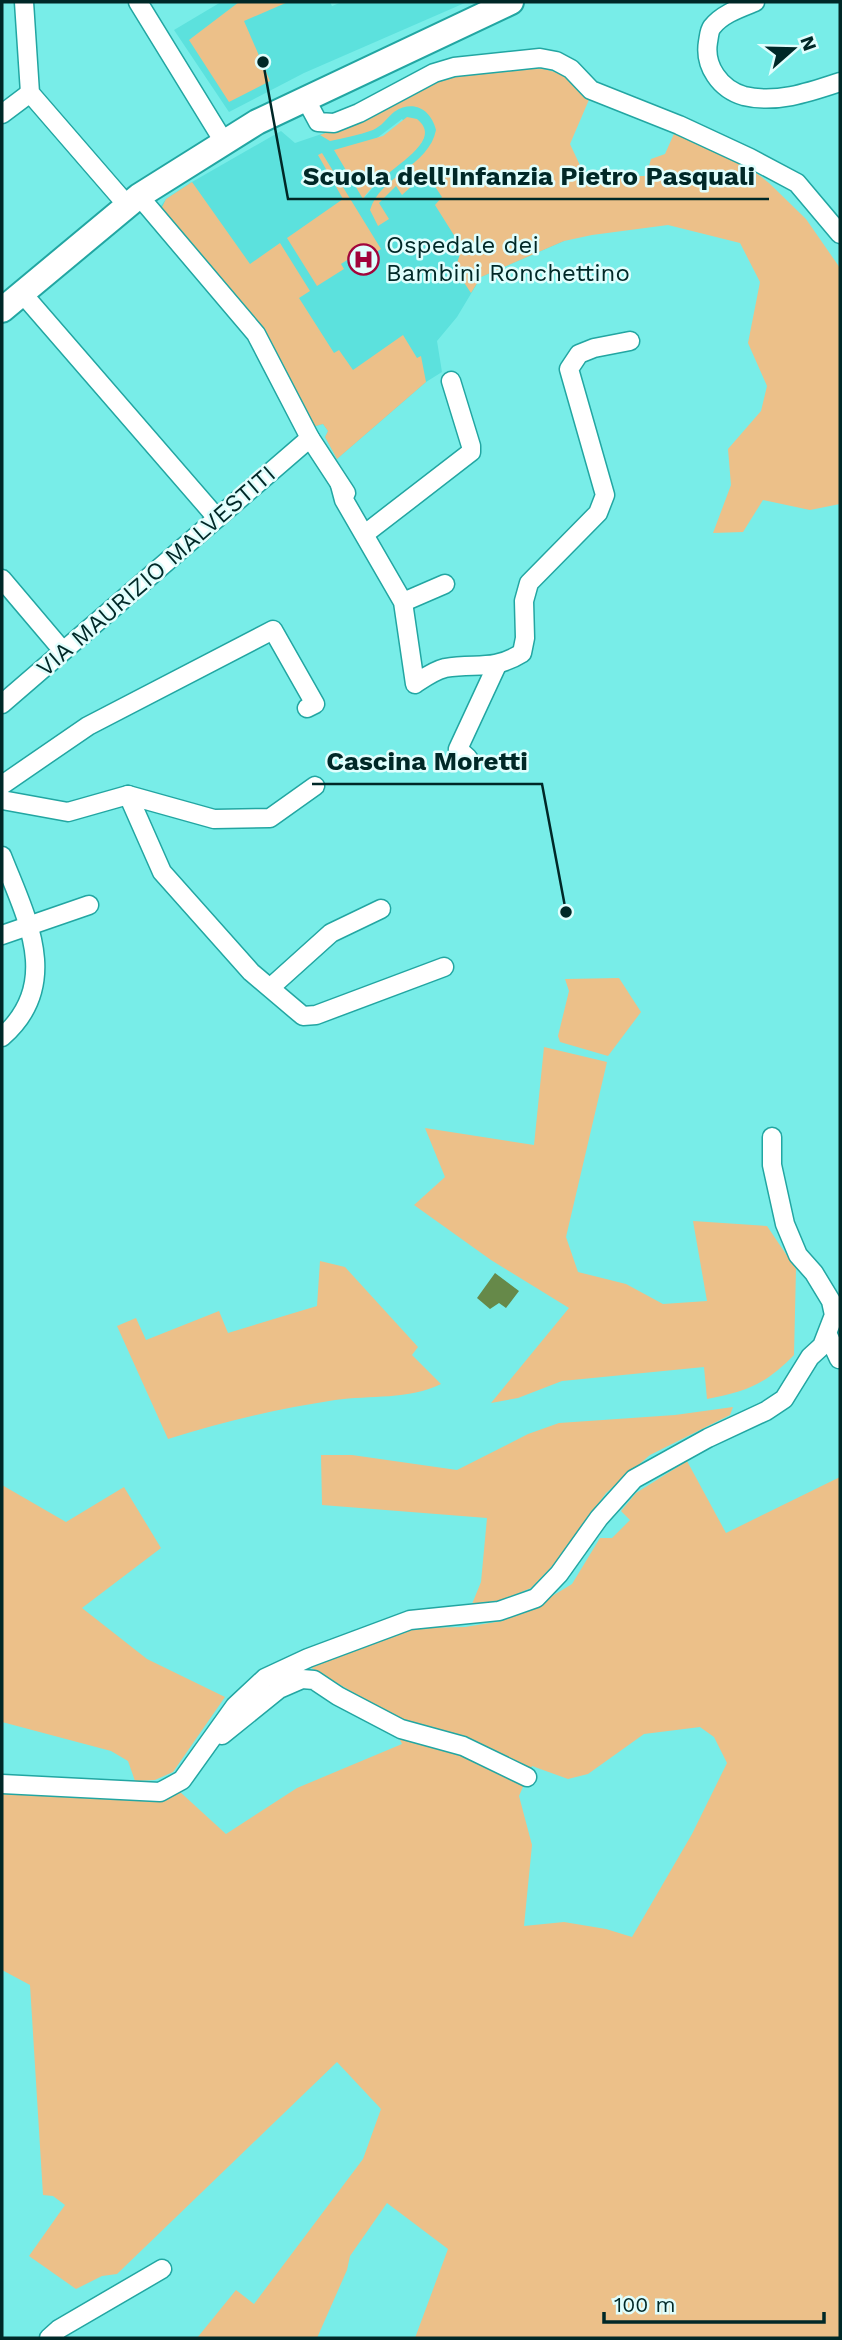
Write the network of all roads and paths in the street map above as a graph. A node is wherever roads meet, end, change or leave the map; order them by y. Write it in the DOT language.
graph roads {
  1 [pos="24,2"];
  2 [pos="138,2"];
  3 [pos="511,2"];
  4 [pos="755,2"];
  5 [pos="840,82"];
  6 [pos="30,93"];
  7 [pos="304,98"];
  8 [pos="2,114"];
  9 [pos="224,142"];
  10 [pos="133,200"];
  11 [pos="840,234"];
  12 [pos="22,293"];
  13 [pos="2,310"];
  14 [pos="629,341"];
  15 [pos="451,381"];
  16 [pos="310,438"];
  17 [pos="340,485"];
  18 [pos="217,518"];
  19 [pos="370,530"];
  20 [pos="2,579"];
  21 [pos="445,584"];
  22 [pos="408,600"];
  23 [pos="63,651"];
  24 [pos="501,664"];
  25 [pos="432,672"];
  26 [pos="2,704"];
  27 [pos="307,708"];
  28 [pos="468,758"];
  29 [pos="2,785"];
  30 [pos="315,786"];
  31 [pos="128,795"];
  32 [pos="2,800"];
  33 [pos="2,856"];
  34 [pos="89,905"];
  35 [pos="381,909"];
  36 [pos="30,927"];
  37 [pos="2,935"];
  38 [pos="444,967"];
  39 [pos="271,987"];
  40 [pos="2,1037"];
  41 [pos="772,1137"];
  42 [pos="837,1314"];
  43 [pos="825,1340"];
  44 [pos="839,1359"];
  45 [pos="204,1750"];
  46 [pos="527,1777"];
  47 [pos="2,1784"];
  48 [pos="162,2269"];
  49 [pos="49,2338"];
  1 -- 6 [label="street"];
  2 -- 9 [label="street"];
  3 -- 7 [label="street"];
  4 -- 5 [label="street"];
  6 -- 8 [label="street"];
  6 -- 10 [label="street"];
  7 -- 9 [label="street"];
  7 -- 11 [label="street"];
  9 -- 10 [label="street"];
  10 -- 12 [label="street"];
  10 -- 16 [label="street"];
  12 -- 13 [label="street"];
  12 -- 18 [label="street"];
  14 -- 24 [label="street"];
  15 -- 19 [label="street"];
  16 -- 17 [label="street"];
  16 -- 18 [label="street, VIA MAURIZIO MALVESTITI"];
  17 -- 19 [label="street"];
  17 -- 25 [label="street"];
  18 -- 23 [label="street, VIA MAURIZIO MALVESTITI"];
  19 -- 22 [label="street"];
  20 -- 23 [label="street"];
  21 -- 22 [label="street"];
  22 -- 25 [label="street"];
  23 -- 26 [label="street, VIA MAURIZIO MALVESTITI"];
  24 -- 25 [label="street"];
  24 -- 28 [label="street"];
  27 -- 29 [label="street"];
  30 -- 31 [label="street"];
  31 -- 32 [label="street"];
  31 -- 39 [label="street"];
  33 -- 36 [label="street"];
  34 -- 36 [label="street"];
  35 -- 39 [label="street"];
  36 -- 37 [label="street"];
  36 -- 40 [label="street"];
  38 -- 39 [label="street"];
  41 -- 42 [label="street"];
  42 -- 43 [label="street"];
  43 -- 44 [label="street"];
  43 -- 45 [label="street"];
  45 -- 46 [label="street"];
  45 -- 47 [label="street"];
  48 -- 49 [label="street"];
}
